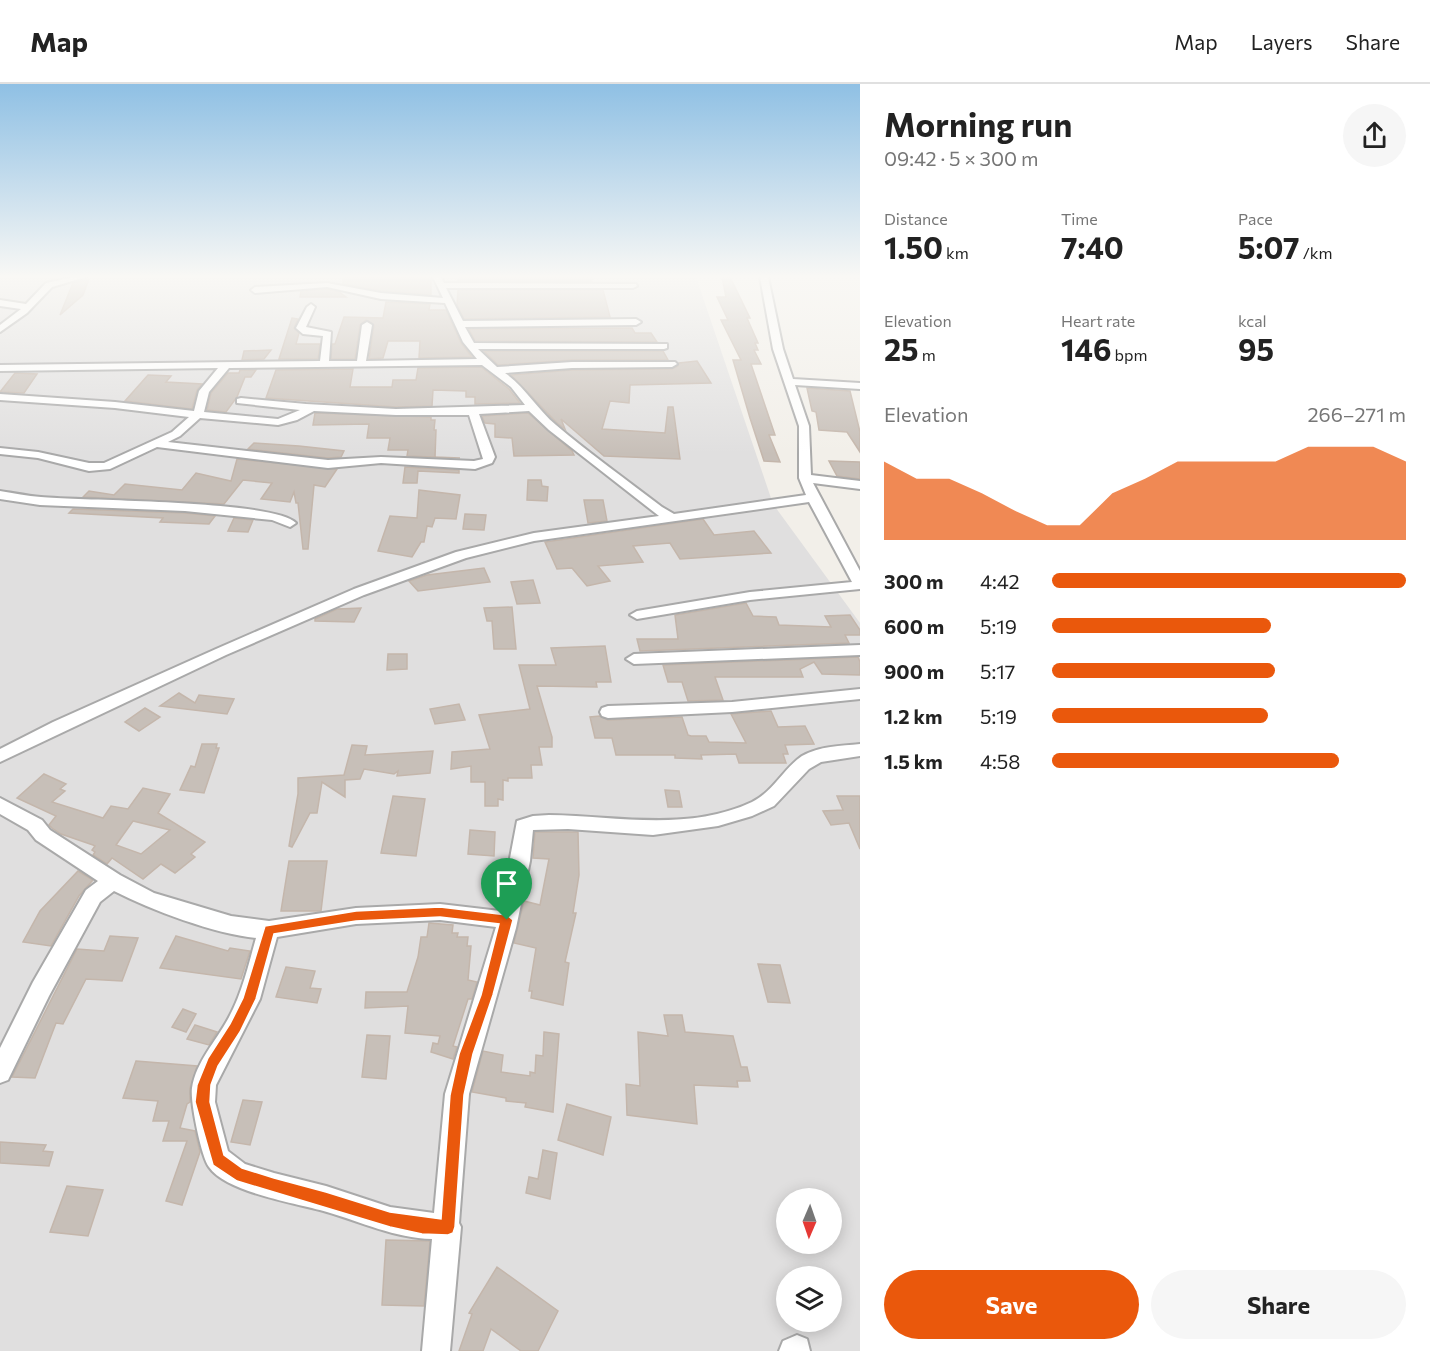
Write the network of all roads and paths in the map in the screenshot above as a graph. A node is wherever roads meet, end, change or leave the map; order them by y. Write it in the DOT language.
graph roads {
  1 [pos="328,336"];
  2 [pos="365,336"];
  3 [pos="466,336"];
  4 [pos="775,336"];
  5 [pos="472,346"];
  6 [pos="664,346"];
  7 [pos="484,362"];
  8 [pos="324,364"];
  9 [pos="361,364"];
  10 [pos="672,364"];
  11 [pos="226,365"];
  12 [pos="0,368"];
  13 [pos="498,370"];
  14 [pos="789,382"];
  15 [pos="860,386"];
  16 [pos="0,398"];
  17 [pos="241,400"];
  18 [pos="312,408"];
  19 [pos="532,408"];
  20 [pos="473,412"];
  21 [pos="198,415"];
  22 [pos="156,444"];
  23 [pos="0,451"];
  24 [pos="805,478"];
  25 [pos="860,484"];
  26 [pos="0,495"];
  27 [pos="813,498"];
  28 [pos="671,516"];
  29 [pos="290,523"];
  30 [pos="860,585"];
  31 [pos="637,615"];
  32 [pos="860,650"];
  33 [pos="634,658"];
  34 [pos="860,694"];
  35 [pos="608,712"];
  36 [pos="860,750"];
  37 [pos="0,756"];
  38 [pos="0,805"];
  39 [pos="113,881"];
  40 [pos="507,920"];
  41 [pos="269,930"];
  42 [pos="0,1072"];
  43 [pos="448,1227"];
  44 [pos="436,1351"];
  1 -- 8 [label="street"];
  2 -- 9 [label="street"];
  3 -- 5 [label="street"];
  4 -- 14 [label="street"];
  5 -- 6 [label="street"];
  5 -- 7 [label="street"];
  7 -- 9 [label="street"];
  7 -- 13 [label="street"];
  8 -- 9 [label="street"];
  8 -- 11 [label="street"];
  10 -- 13 [label="street"];
  11 -- 12 [label="street"];
  11 -- 21 [label="street"];
  13 -- 19 [label="street"];
  14 -- 15 [label="street"];
  14 -- 24 [label="street"];
  16 -- 21 [label="street"];
  17 -- 18 [label="street"];
  18 -- 20 [label="street"];
  18 -- 21 [label="street"];
  19 -- 20 [label="street"];
  19 -- 28 [label="street"];
  20 -- 22 [label="street"];
  21 -- 22 [label="street"];
  22 -- 23 [label="street"];
  24 -- 25 [label="street"];
  24 -- 27 [label="street"];
  26 -- 29 [label="street"];
  27 -- 28 [label="street"];
  27 -- 30 [label="street"];
  28 -- 37 [label="street"];
  30 -- 31 [label="street"];
  32 -- 33 [label="street"];
  34 -- 35 [label="street"];
  36 -- 40 [label="street"];
  38 -- 39 [label="street"];
  39 -- 41 [label="street"];
  39 -- 42 [label="street"];
  40 -- 41 [label="street"];
  40 -- 43 [label="street"];
  41 -- 43 [label="street"];
  43 -- 44 [label="street"];
}
